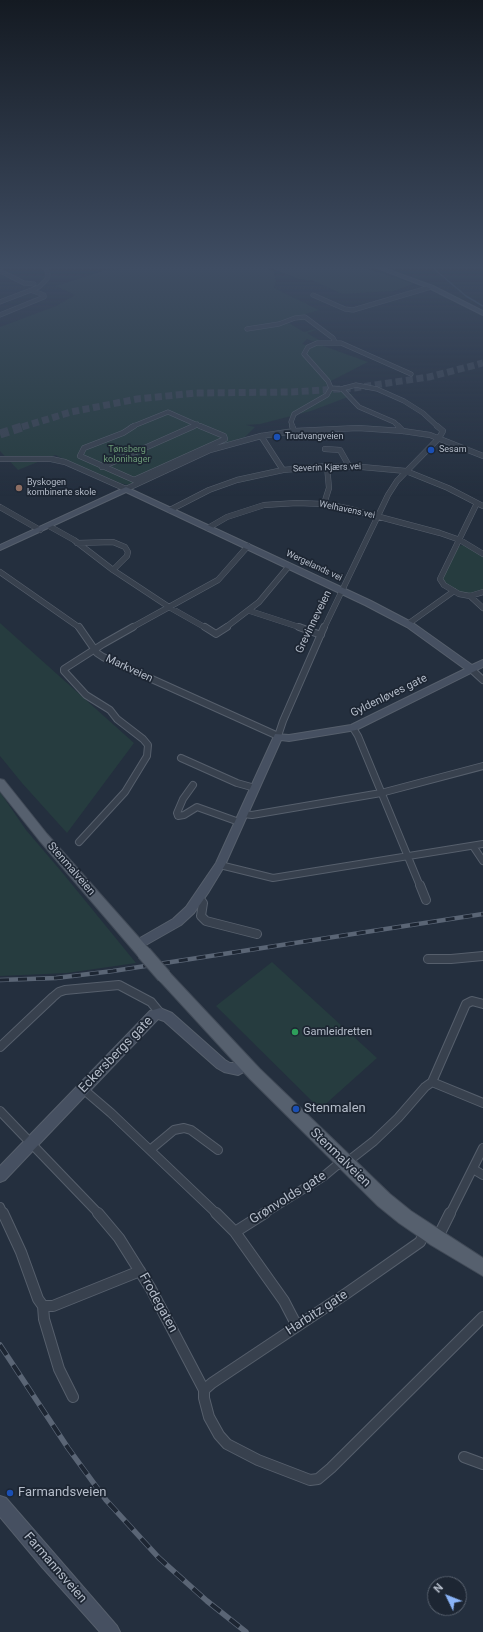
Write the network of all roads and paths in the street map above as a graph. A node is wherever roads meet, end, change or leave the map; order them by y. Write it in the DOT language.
graph roads {
  1 [pos="312,344"];
  2 [pos="345,344"];
  3 [pos="411,374"];
  4 [pos="332,388"];
  5 [pos="197,424"];
  6 [pos="294,431"];
  7 [pos="403,431"];
  8 [pos="261,436"];
  9 [pos="439,438"];
  10 [pos="325,449"];
  11 [pos="483,456"];
  12 [pos="0,459"];
  13 [pos="326,466"];
  14 [pos="349,466"];
  15 [pos="102,467"];
  16 [pos="283,470"];
  17 [pos="406,471"];
  18 [pos="126,489"];
  19 [pos="324,504"];
  20 [pos="480,505"];
  21 [pos="0,507"];
  22 [pos="170,510"];
  23 [pos="377,516"];
  24 [pos="49,526"];
  25 [pos="208,528"];
  26 [pos="40,530"];
  27 [pos="460,540"];
  28 [pos="77,543"];
  29 [pos="248,546"];
  30 [pos="0,548"];
  31 [pos="483,554"];
  32 [pos="289,566"];
  33 [pos="113,570"];
  34 [pos="2,575"];
  35 [pos="343,590"];
  36 [pos="454,591"];
  37 [pos="483,592"];
  38 [pos="470,596"];
  39 [pos="169,607"];
  40 [pos="483,608"];
  41 [pos="250,611"];
  42 [pos="408,624"];
  43 [pos="321,635"];
  44 [pos="95,649"];
  45 [pos="483,663"];
  46 [pos="471,669"];
  47 [pos="483,680"];
  48 [pos="353,728"];
  49 [pos="278,736"];
  50 [pos="181,758"];
  51 [pos="483,766"];
  52 [pos="0,783"];
  53 [pos="193,785"];
  54 [pos="255,788"];
  55 [pos="381,793"];
  56 [pos="241,818"];
  57 [pos="79,842"];
  58 [pos="483,844"];
  59 [pos="473,846"];
  60 [pos="408,857"];
  61 [pos="483,861"];
  62 [pos="220,865"];
  63 [pos="199,898"];
  64 [pos="426,900"];
  65 [pos="256,934"];
  66 [pos="140,949"];
  67 [pos="483,956"];
  68 [pos="428,958"];
  69 [pos="483,1004"];
  70 [pos="160,1013"];
  71 [pos="0,1047"];
  72 [pos="245,1065"];
  73 [pos="432,1082"];
  74 [pos="83,1089"];
  75 [pos="483,1104"];
  76 [pos="0,1111"];
  77 [pos="31,1143"];
  78 [pos="483,1148"];
  79 [pos="150,1150"];
  80 [pos="218,1150"];
  81 [pos="344,1162"];
  82 [pos="473,1169"];
  83 [pos="0,1175"];
  84 [pos="483,1175"];
  85 [pos="0,1207"];
  86 [pos="235,1232"];
  87 [pos="431,1235"];
  88 [pos="483,1268"];
  89 [pos="140,1271"];
  90 [pos="43,1306"];
  91 [pos="483,1317"];
  92 [pos="298,1326"];
  93 [pos="204,1390"];
  94 [pos="73,1397"];
  95 [pos="464,1457"];
  96 [pos="483,1464"];
  97 [pos="0,1504"];
  98 [pos="111,1632"];
  1 -- 4 [label="street"];
  2 -- 3 [label="street"];
  4 -- 6 [label="street"];
  4 -- 7 [label="street"];
  4 -- 9 [label="street"];
  5 -- 15 [label="street"];
  5 -- 15 [label="street"];
  5 -- 15 [label="street"];
  6 -- 7 [label="street"];
  6 -- 8 [label="street"];
  7 -- 9 [label="street"];
  8 -- 16 [label="street"];
  8 -- 18 [label="street"];
  9 -- 11 [label="street"];
  9 -- 17 [label="street, Grevinneveien"];
  10 -- 14 [label="street"];
  12 -- 18 [label="street"];
  13 -- 14 [label="street, Severin Kjærs vei"];
  13 -- 16 [label="street, Severin Kjærs vei"];
  13 -- 19 [label="street"];
  14 -- 17 [label="street, Severin Kjærs vei"];
  16 -- 22 [label="street, Severin Kjærs vei"];
  17 -- 20 [label="street, Severin Kjærs vei"];
  17 -- 23 [label="street, Grevinneveien"];
  18 -- 22 [label="main road, Wergelands vei"];
  18 -- 24 [label="main road"];
  19 -- 23 [label="street, Welhavens vei"];
  19 -- 25 [label="street, Welhavens vei"];
  20 -- 27 [label="street"];
  21 -- 26 [label="street"];
  22 -- 25 [label="main road, Wergelands vei"];
  23 -- 27 [label="street, Welhavens vei"];
  23 -- 35 [label="street, Grevinneveien"];
  24 -- 26 [label="main road"];
  24 -- 28 [label="street"];
  25 -- 29 [label="main road, Wergelands vei"];
  26 -- 30 [label="main road"];
  27 -- 31 [label="street, Welhavens vei"];
  27 -- 36 [label="street"];
  28 -- 33 [label="street"];
  28 -- 33 [label="street"];
  29 -- 32 [label="main road, Wergelands vei"];
  29 -- 39 [label="street"];
  32 -- 35 [label="main road, Wergelands vei"];
  32 -- 41 [label="street"];
  33 -- 39 [label="street"];
  34 -- 44 [label="street, Markveien"];
  35 -- 42 [label="main road, Wergelands vei"];
  35 -- 43 [label="street, Grevinneveien"];
  36 -- 38 [label="street"];
  36 -- 42 [label="street"];
  37 -- 38 [label="street"];
  38 -- 40 [label="street"];
  39 -- 41 [label="street"];
  39 -- 44 [label="street"];
  41 -- 43 [label="street"];
  42 -- 46 [label="main road, Wergelands vei"];
  43 -- 49 [label="street, Grevinneveien"];
  44 -- 49 [label="street, Markveien"];
  44 -- 57 [label="street"];
  45 -- 46 [label="main road, Gyldenløves gate"];
  46 -- 47 [label="street, Wergelands vei"];
  46 -- 48 [label="main road, Gyldenløves gate"];
  48 -- 49 [label="main road, Gyldenløves gate"];
  48 -- 55 [label="street"];
  49 -- 54 [label="main road, Grevinneveien"];
  50 -- 54 [label="street"];
  51 -- 55 [label="street"];
  52 -- 66 [label="main road, Stenmalveien"];
  53 -- 56 [label="street"];
  54 -- 56 [label="main road, Grevinneveien"];
  55 -- 56 [label="street"];
  55 -- 60 [label="street"];
  56 -- 62 [label="main road, Grevinneveien"];
  58 -- 59 [label="street"];
  59 -- 60 [label="street"];
  59 -- 61 [label="street"];
  60 -- 62 [label="street"];
  60 -- 64 [label="street"];
  62 -- 63 [label="main road, Grevinneveien"];
  63 -- 65 [label="street"];
  63 -- 66 [label="main road, Grevinneveien"];
  66 -- 72 [label="main road, Stenmalveien, bridge"];
  67 -- 68 [label="street"];
  69 -- 73 [label="street, Grønvolds gate"];
  70 -- 71 [label="street"];
  70 -- 72 [label="main road, Eckersbergs gate"];
  70 -- 74 [label="main road, Eckersbergs gate"];
  72 -- 81 [label="main road, Stenmalveien"];
  73 -- 75 [label="street"];
  73 -- 81 [label="street, Grønvolds gate"];
  74 -- 77 [label="main road, Eckersbergs gate"];
  74 -- 79 [label="street"];
  76 -- 77 [label="street, Frodegaten"];
  77 -- 83 [label="main road, Eckersbergs gate"];
  77 -- 89 [label="street, Frodegaten"];
  78 -- 82 [label="street, Harbitz gate"];
  79 -- 80 [label="street"];
  79 -- 86 [label="street"];
  81 -- 86 [label="street, Grønvolds gate"];
  81 -- 87 [label="main road, Stenmalveien"];
  82 -- 84 [label="street"];
  82 -- 87 [label="street, Harbitz gate"];
  85 -- 90 [label="street"];
  86 -- 92 [label="street"];
  87 -- 88 [label="main road, Stenmalveien"];
  87 -- 92 [label="street, Harbitz gate"];
  89 -- 90 [label="street"];
  89 -- 93 [label="street, Frodegaten"];
  90 -- 94 [label="street"];
  91 -- 93 [label="street, Frodegaten"];
  92 -- 93 [label="street, Harbitz gate"];
  95 -- 96 [label="street"];
  97 -- 98 [label="main road, Farmannsveien"];
}
